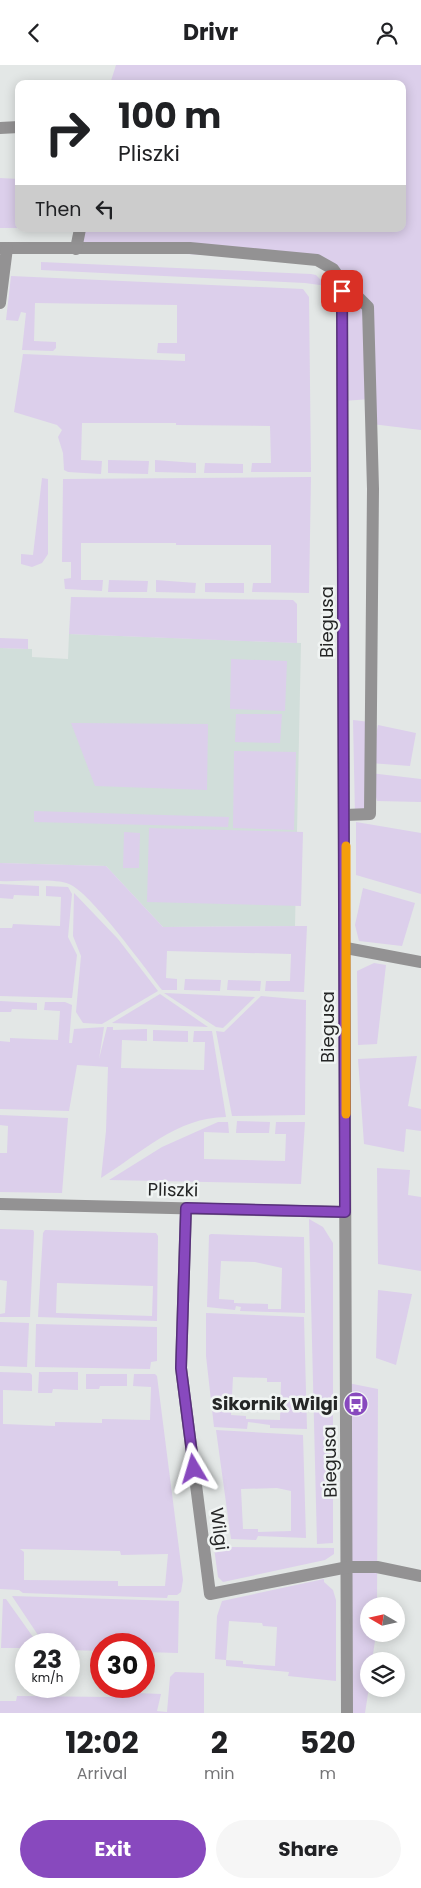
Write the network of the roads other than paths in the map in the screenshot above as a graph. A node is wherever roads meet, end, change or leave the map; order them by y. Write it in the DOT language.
graph roads {
  1 [pos="0,127"];
  2 [pos="15,127"];
  3 [pos="79,232"];
  4 [pos="4,248"];
  5 [pos="76,249"];
  6 [pos="342,286"];
  7 [pos="0,303"];
  8 [pos="346,815"];
  9 [pos="346,948"];
  10 [pos="421,961"];
  11 [pos="0,1204"];
  12 [pos="186,1208"];
  13 [pos="345,1212"];
  14 [pos="348,1567"];
  15 [pos="421,1576"];
  16 [pos="347,1713"];
  1 -- 2 [label="street"];
  3 -- 5 [label="street"];
  4 -- 5 [label="street"];
  4 -- 7 [label="street"];
  5 -- 6 [label="street"];
  6 -- 8 [label="street, Biegusa"];
  6 -- 8 [label="street"];
  8 -- 9 [label="street, Biegusa"];
  9 -- 10 [label="street"];
  9 -- 13 [label="street, Biegusa"];
  11 -- 12 [label="street, Pliszki"];
  12 -- 13 [label="street, Pliszki"];
  12 -- 14 [label="street, Wilgi"];
  13 -- 14 [label="street, Biegusa"];
  14 -- 15 [label="street, Wilgi"];
  14 -- 16 [label="street, Biegusa"];
}
